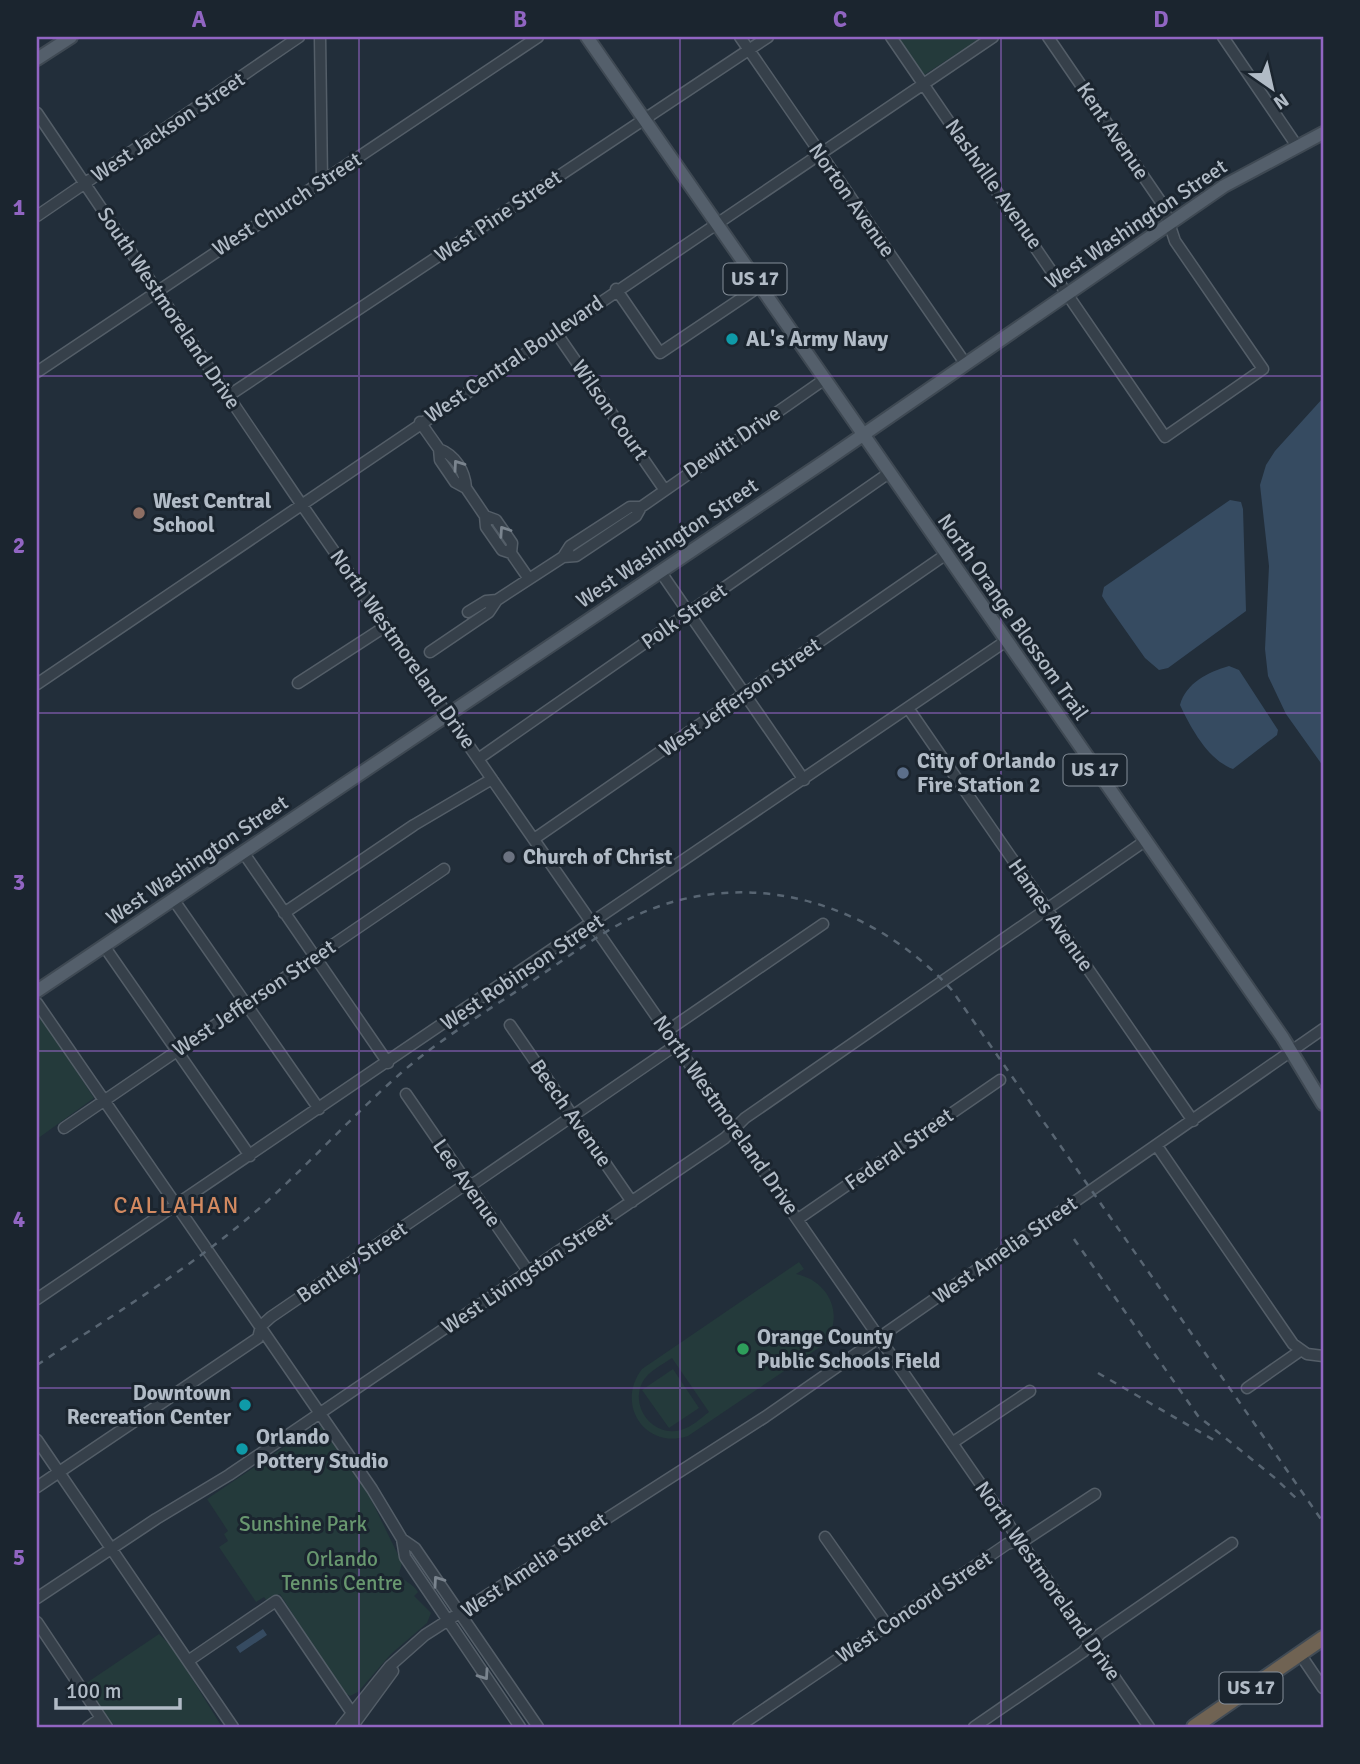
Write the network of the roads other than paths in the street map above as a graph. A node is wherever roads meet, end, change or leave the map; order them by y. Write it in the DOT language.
graph roads {
  1 [pos="71,37"];
  2 [pos="299,37"];
  3 [pos="320,37"];
  4 [pos="538,37"];
  5 [pos="587,37"];
  6 [pos="740,37"];
  7 [pos="768,37"];
  8 [pos="891,37"];
  9 [pos="993,37"];
  10 [pos="1048,37"];
  11 [pos="1223,37"];
  12 [pos="749,50"];
  13 [pos="37,59"];
  14 [pos="924,83"];
  15 [pos="37,113"];
  16 [pos="645,119"];
  17 [pos="1323,133"];
  18 [pos="1297,146"];
  19 [pos="820,153"];
  20 [pos="322,181"];
  21 [pos="85,184"];
  22 [pos="37,216"];
  23 [pos="716,223"];
  24 [pos="1169,223"];
  25 [pos="760,286"];
  26 [pos="616,289"];
  27 [pos="156,290"];
  28 [pos="1069,292"];
  29 [pos="555,331"];
  30 [pos="965,363"];
  31 [pos="37,372"];
  32 [pos="825,379"];
  33 [pos="228,396"];
  34 [pos="421,422"];
  35 [pos="862,435"];
  36 [pos="1165,437"];
  37 [pos="889,473"];
  38 [pos="664,489"];
  39 [pos="301,503"];
  40 [pos="946,555"];
  41 [pos="660,571"];
  42 [pos="529,579"];
  43 [pos="497,600"];
  44 [pos="468,612"];
  45 [pos="688,612"];
  46 [pos="386,626"];
  47 [pos="1006,641"];
  48 [pos="430,652"];
  49 [pos="298,683"];
  50 [pos="37,684"];
  51 [pos="744,694"];
  52 [pos="908,708"];
  53 [pos="449,714"];
  54 [pos="478,758"];
  55 [pos="492,779"];
  56 [pos="804,780"];
  57 [pos="534,839"];
  58 [pos="1145,841"];
  59 [pos="243,852"];
  60 [pos="444,869"];
  61 [pos="173,899"];
  62 [pos="1046,909"];
  63 [pos="284,913"];
  64 [pos="593,924"];
  65 [pos="823,924"];
  66 [pos="104,946"];
  67 [pos="315,957"];
  68 [pos="37,991"];
  69 [pos="37,1003"];
  70 [pos="246,1005"];
  71 [pos="510,1025"];
  72 [pos="1323,1029"];
  73 [pos="667,1031"];
  74 [pos="676,1045"];
  75 [pos="177,1051"];
  76 [pos="1292,1053"];
  77 [pos="388,1063"];
  78 [pos="1000,1080"];
  79 [pos="406,1094"];
  80 [pos="104,1100"];
  81 [pos="1323,1104"];
  82 [pos="320,1109"];
  83 [pos="573,1116"];
  84 [pos="1194,1121"];
  85 [pos="64,1128"];
  86 [pos="735,1129"];
  87 [pos="1157,1146"];
  88 [pos="250,1156"];
  89 [pos="469,1185"];
  90 [pos="632,1202"];
  91 [pos="176,1205"];
  92 [pos="798,1219"];
  93 [pos="528,1271"];
  94 [pos="37,1300"];
  95 [pos="261,1326"];
  96 [pos="880,1338"];
  97 [pos="1300,1351"];
  98 [pos="1323,1356"];
  99 [pos="1247,1388"];
  100 [pos="1030,1391"];
  101 [pos="321,1413"];
  102 [pos="37,1440"];
  103 [pos="952,1443"];
  104 [pos="59,1472"];
  105 [pos="37,1487"];
  106 [pos="1095,1494"];
  107 [pos="825,1537"];
  108 [pos="402,1539"];
  109 [pos="1019,1539"];
  110 [pos="1232,1543"];
  111 [pos="112,1546"];
  112 [pos="37,1598"];
  113 [pos="459,1615"];
  114 [pos="37,1622"];
  115 [pos="448,1622"];
  116 [pos="887,1625"];
  117 [pos="1323,1638"];
  118 [pos="1091,1643"];
  119 [pos="1300,1654"];
  120 [pos="188,1661"];
  121 [pos="1323,1688"];
  122 [pos="356,1722"];
  123 [pos="104,1723"];
  124 [pos="88,1727"];
  125 [pos="233,1727"];
  126 [pos="341,1727"];
  127 [pos="520,1727"];
  128 [pos="538,1727"];
  129 [pos="738,1727"];
  130 [pos="974,1727"];
  131 [pos="1149,1727"];
  132 [pos="1194,1727"];
  1 -- 13 [label="main road"];
  2 -- 21 [label="street, West Jackson Street"];
  3 -- 20 [label="street"];
  4 -- 20 [label="street, West Church Street"];
  5 -- 16 [label="main road, US 17"];
  6 -- 12 [label="street, Norton Avenue"];
  7 -- 12 [label="street, West Pine Street"];
  8 -- 14 [label="street, Nashville Avenue"];
  9 -- 14 [label="street, West Central Boulevard"];
  10 -- 24 [label="street, Kent Avenue"];
  11 -- 18 [label="street"];
  12 -- 16 [label="street, West Pine Street"];
  12 -- 19 [label="street, Norton Avenue"];
  14 -- 19 [label="street, West Central Boulevard"];
  14 -- 28 [label="street, Nashville Avenue"];
  15 -- 21 [label="street, South Westmoreland Drive"];
  16 -- 23 [label="main road, US 17"];
  16 -- 33 [label="street, West Pine Street"];
  17 -- 18 [label="main road, West Washington Street"];
  18 -- 24 [label="main road, West Washington Street"];
  19 -- 23 [label="street, West Central Boulevard"];
  19 -- 30 [label="street, Norton Avenue"];
  20 -- 27 [label="street, West Church Street"];
  21 -- 22 [label="street, West Jackson Street"];
  21 -- 27 [label="street, South Westmoreland Drive"];
  23 -- 25 [label="main road, North Orange Blossom Trail / US 17"];
  23 -- 26 [label="street, West Central Boulevard"];
  24 -- 28 [label="main road, West Washington Street"];
  24 -- 36 [label="street, Kent Avenue"];
  25 -- 26 [label="street"];
  25 -- 32 [label="main road, North Orange Blossom Trail / US 17"];
  26 -- 29 [label="street, West Central Boulevard"];
  27 -- 31 [label="street, West Church Street"];
  27 -- 33 [label="street, South Westmoreland Drive"];
  28 -- 30 [label="main road, West Washington Street"];
  28 -- 36 [label="street, Nashville Avenue"];
  29 -- 34 [label="street, West Central Boulevard"];
  29 -- 38 [label="street, Wilson Court"];
  30 -- 35 [label="main road, West Washington Street"];
  32 -- 35 [label="main road, North Orange Blossom Trail / US 17"];
  32 -- 38 [label="street, Dewitt Drive"];
  33 -- 39 [label="street, South Westmoreland Drive"];
  34 -- 39 [label="street, West Central Boulevard"];
  34 -- 42 [label="street"];
  35 -- 37 [label="main road, North Orange Blossom Trail / US 17"];
  35 -- 41 [label="main road, West Washington Street"];
  37 -- 40 [label="main road, North Orange Blossom Trail / US 17"];
  37 -- 45 [label="street, Polk Street"];
  38 -- 42 [label="street, Dewitt Drive"];
  39 -- 46 [label="street, North Westmoreland Drive"];
  39 -- 50 [label="street, West Central Boulevard"];
  40 -- 47 [label="main road, North Orange Blossom Trail / US 17"];
  40 -- 51 [label="street, West Jefferson Street"];
  41 -- 45 [label="street"];
  41 -- 53 [label="main road, West Washington Street"];
  42 -- 43 [label="street, Dewitt Drive"];
  43 -- 44 [label="street, Dewitt Drive"];
  43 -- 48 [label="street, Dewitt Drive"];
  45 -- 51 [label="street"];
  45 -- 54 [label="street, Polk Street"];
  46 -- 49 [label="street"];
  46 -- 53 [label="street, North Westmoreland Drive"];
  47 -- 52 [label="street, West Robinson Street"];
  47 -- 58 [label="main road, North Orange Blossom Trail / US 17"];
  51 -- 56 [label="street"];
  51 -- 57 [label="street, West Jefferson Street"];
  52 -- 56 [label="street, West Robinson Street"];
  52 -- 62 [label="street, Hames Avenue"];
  53 -- 54 [label="street, North Westmoreland Drive"];
  53 -- 59 [label="main road, West Washington Street"];
  54 -- 55 [label="street, North Westmoreland Drive"];
  55 -- 57 [label="street, North Westmoreland Drive"];
  55 -- 63 [label="street"];
  56 -- 64 [label="street, West Robinson Street"];
  57 -- 64 [label="street, North Westmoreland Drive"];
  58 -- 62 [label="street"];
  58 -- 76 [label="main road, North Orange Blossom Trail / US 17"];
  59 -- 61 [label="main road, West Washington Street"];
  59 -- 63 [label="street"];
  60 -- 67 [label="street, West Jefferson Street"];
  61 -- 66 [label="main road, West Washington Street"];
  61 -- 70 [label="street"];
  62 -- 84 [label="street, Hames Avenue"];
  62 -- 86 [label="street, West Livingston Street"];
  63 -- 67 [label="street"];
  64 -- 73 [label="street, North Westmoreland Drive"];
  64 -- 77 [label="street, West Robinson Street"];
  65 -- 73 [label="street"];
  66 -- 68 [label="main road, West Washington Street"];
  66 -- 75 [label="street"];
  67 -- 70 [label="street, West Jefferson Street"];
  67 -- 77 [label="street"];
  69 -- 80 [label="street"];
  70 -- 75 [label="street, West Jefferson Street"];
  70 -- 82 [label="street"];
  71 -- 83 [label="street, Beech Avenue"];
  72 -- 76 [label="street, West Amelia Street"];
  73 -- 74 [label="street, North Westmoreland Drive"];
  74 -- 83 [label="street, Bentley Street"];
  74 -- 86 [label="street, North Westmoreland Drive"];
  75 -- 80 [label="street, West Jefferson Street"];
  75 -- 88 [label="street"];
  76 -- 81 [label="main road, North Orange Blossom Trail / US 17"];
  76 -- 84 [label="street, West Amelia Street"];
  77 -- 82 [label="street, West Robinson Street"];
  78 -- 92 [label="street, Federal Street"];
  79 -- 89 [label="street, Lee Avenue"];
  80 -- 85 [label="street, West Jefferson Street"];
  80 -- 91 [label="street"];
  82 -- 88 [label="street, West Robinson Street"];
  83 -- 89 [label="street, Bentley Street"];
  83 -- 90 [label="street, Beech Avenue"];
  84 -- 87 [label="street, West Amelia Street"];
  86 -- 90 [label="street, West Livingston Street"];
  86 -- 92 [label="street, North Westmoreland Drive"];
  87 -- 96 [label="street, West Amelia Street"];
  87 -- 97 [label="street"];
  88 -- 91 [label="street, West Robinson Street"];
  89 -- 93 [label="street, Lee Avenue"];
  89 -- 95 [label="street, Bentley Street"];
  90 -- 93 [label="street, West Livingston Street"];
  91 -- 94 [label="street, West Robinson Street"];
  91 -- 95 [label="street"];
  92 -- 96 [label="street, North Westmoreland Drive"];
  93 -- 101 [label="street, West Livingston Street"];
  95 -- 101 [label="street"];
  95 -- 104 [label="street, Bentley Street"];
  96 -- 103 [label="street, North Westmoreland Drive"];
  96 -- 113 [label="street, West Amelia Street"];
  97 -- 98 [label="street"];
  97 -- 99 [label="street"];
  100 -- 103 [label="street"];
  101 -- 108 [label="street"];
  101 -- 111 [label="street, West Livingston Street"];
  102 -- 104 [label="street"];
  103 -- 109 [label="street, North Westmoreland Drive"];
  104 -- 105 [label="street, Bentley Street"];
  104 -- 111 [label="street"];
  106 -- 109 [label="street, West Concord Street"];
  107 -- 116 [label="street"];
  113 -- 108 [label="street, one-way"];
  108 -- 115 [label="street"];
  109 -- 116 [label="street, West Concord Street"];
  109 -- 118 [label="street, North Westmoreland Drive"];
  110 -- 118 [label="street"];
  111 -- 112 [label="street, West Livingston Street"];
  111 -- 120 [label="street"];
  113 -- 115 [label="street, West Amelia Street"];
  113 -- 128 [label="street"];
  114 -- 123 [label="street"];
  115 -- 122 [label="street, West Amelia Street"];
  115 -- 127 [label="street, one-way"];
  116 -- 129 [label="street, West Concord Street"];
  117 -- 119 [label="highway, US 17"];
  118 -- 130 [label="street"];
  118 -- 131 [label="street, North Westmoreland Drive"];
  119 -- 121 [label="street"];
  119 -- 132 [label="highway, US 17"];
  120 -- 122 [label="street"];
  120 -- 125 [label="street"];
  122 -- 126 [label="street, West Amelia Street"];
  123 -- 124 [label="street"];
}
